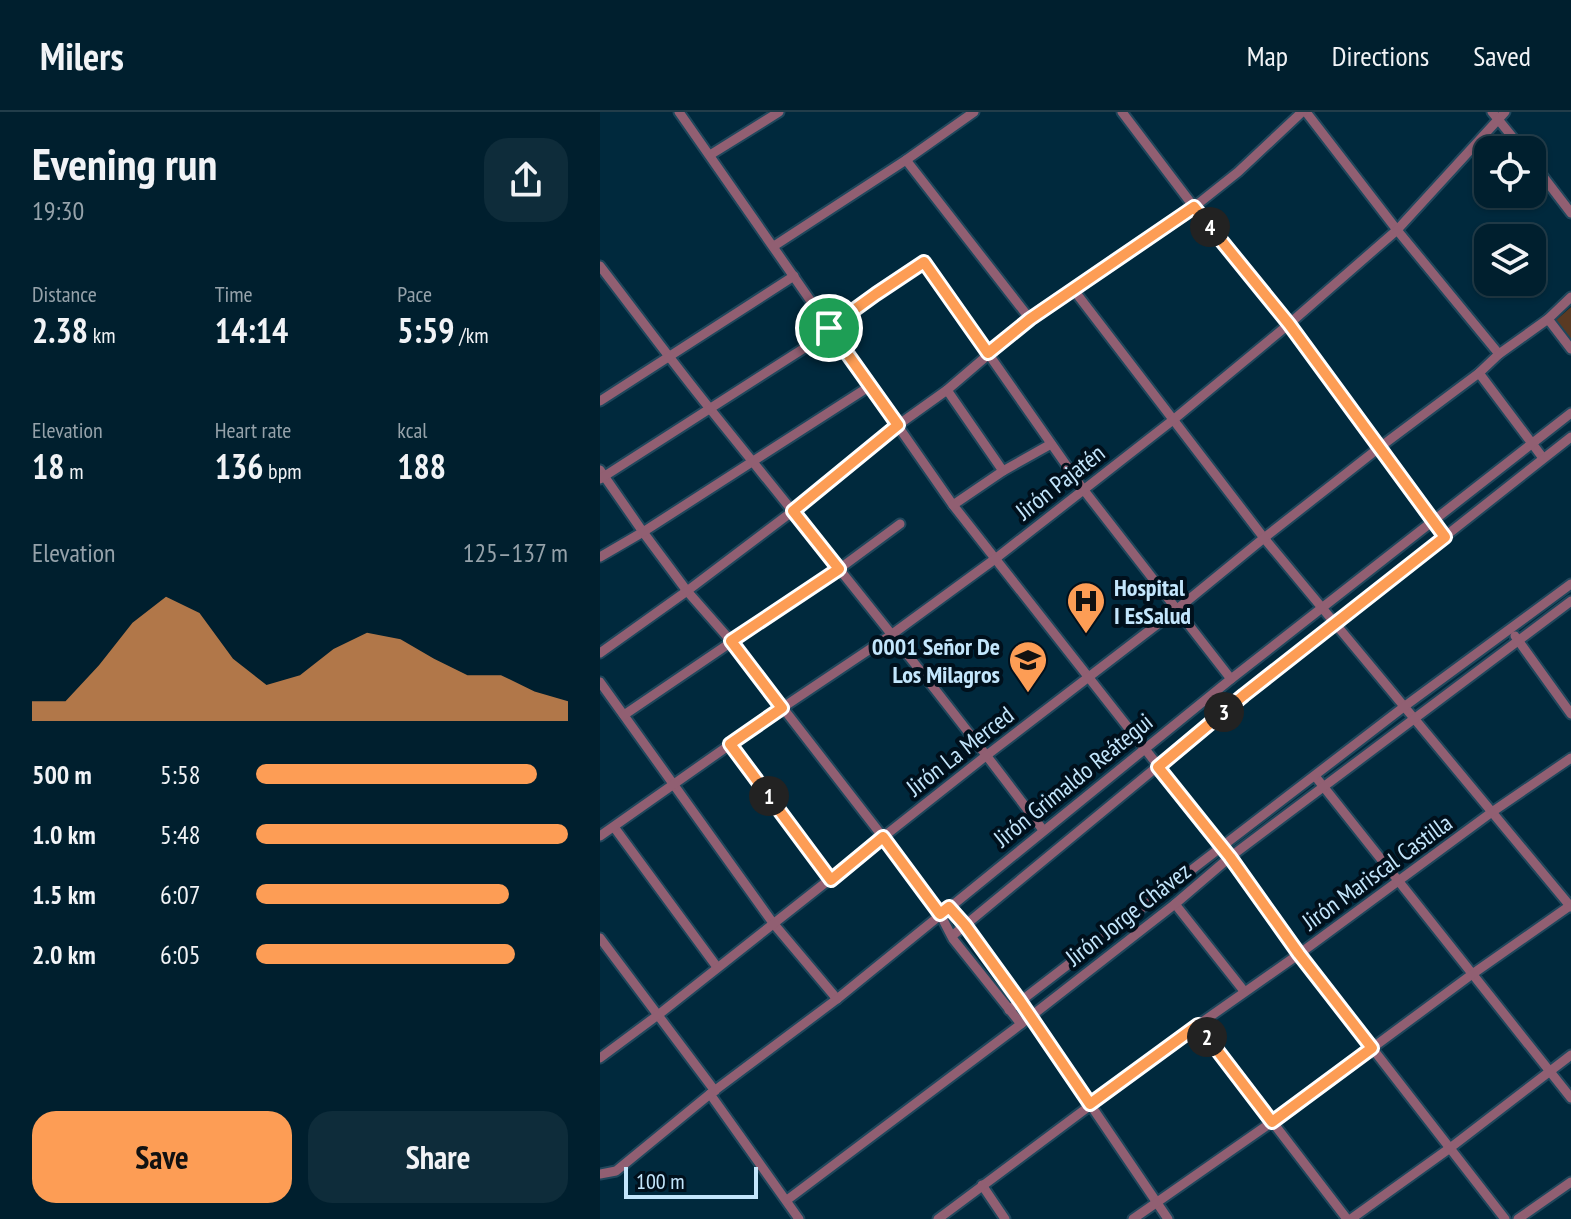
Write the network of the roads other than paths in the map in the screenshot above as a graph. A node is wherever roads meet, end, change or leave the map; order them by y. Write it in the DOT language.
graph roads {
  1 [pos="679,112"];
  2 [pos="779,112"];
  3 [pos="974,112"];
  4 [pos="1122,112"];
  5 [pos="1304,112"];
  6 [pos="1498,114"];
  7 [pos="1513,136"];
  8 [pos="710,155"];
  9 [pos="906,160"];
  10 [pos="1546,180"];
  11 [pos="1194,207"];
  12 [pos="1571,213"];
  13 [pos="1397,230"];
  14 [pos="774,246"];
  15 [pos="600,266"];
  16 [pos="794,276"];
  17 [pos="1073,289"];
  18 [pos="1571,297"];
  19 [pos="1030,319"];
  20 [pos="1548,319"];
  21 [pos="1289,324"];
  22 [pos="830,329"];
  23 [pos="1571,349"];
  24 [pos="988,353"];
  25 [pos="1499,354"];
  26 [pos="670,355"];
  27 [pos="1479,373"];
  28 [pos="870,386"];
  29 [pos="947,390"];
  30 [pos="600,401"];
  31 [pos="710,408"];
  32 [pos="1571,413"];
  33 [pos="1173,420"];
  34 [pos="898,425"];
  35 [pos="1571,437"];
  36 [pos="1534,443"];
  37 [pos="1051,444"];
  38 [pos="1380,447"];
  39 [pos="1543,458"];
  40 [pos="752,461"];
  41 [pos="1003,471"];
  42 [pos="602,475"];
  43 [pos="1083,489"];
  44 [pos="953,505"];
  45 [pos="793,511"];
  46 [pos="1433,521"];
  47 [pos="900,524"];
  48 [pos="643,532"];
  49 [pos="1445,537"];
  50 [pos="1264,538"];
  51 [pos="600,557"];
  52 [pos="995,559"];
  53 [pos="839,569"];
  54 [pos="1571,584"];
  55 [pos="687,591"];
  56 [pos="1571,601"];
  57 [pos="1322,608"];
  58 [pos="1176,610"];
  59 [pos="1335,622"];
  60 [pos="1510,630"];
  61 [pos="891,635"];
  62 [pos="731,641"];
  63 [pos="1518,641"];
  64 [pos="600,653"];
  65 [pos="1088,677"];
  66 [pos="1231,679"];
  67 [pos="600,682"];
  68 [pos="1405,706"];
  69 [pos="782,708"];
  70 [pos="1571,714"];
  71 [pos="624,715"];
  72 [pos="1416,719"];
  73 [pos="730,744"];
  74 [pos="1144,749"];
  75 [pos="987,755"];
  76 [pos="1571,758"];
  77 [pos="1158,767"];
  78 [pos="1315,776"];
  79 [pos="673,783"];
  80 [pos="1325,788"];
  81 [pos="1492,812"];
  82 [pos="614,827"];
  83 [pos="1043,830"];
  84 [pos="600,836"];
  85 [pos="883,837"];
  86 [pos="1221,847"];
  87 [pos="1230,857"];
  88 [pos="831,880"];
  89 [pos="1397,882"];
  90 [pos="1175,904"];
  91 [pos="1571,906"];
  92 [pos="949,907"];
  93 [pos="940,914"];
  94 [pos="773,923"];
  95 [pos="965,925"];
  96 [pos="952,936"];
  97 [pos="600,938"];
  98 [pos="1299,954"];
  99 [pos="717,967"];
  100 [pos="1471,975"];
  101 [pos="1244,991"];
  102 [pos="837,999"];
  103 [pos="1020,1001"];
  104 [pos="1009,1010"];
  105 [pos="658,1015"];
  106 [pos="1030,1016"];
  107 [pos="1021,1024"];
  108 [pos="1198,1025"];
  109 [pos="1372,1048"];
  110 [pos="1571,1055"];
  111 [pos="600,1058"];
  112 [pos="1551,1072"];
  113 [pos="713,1093"];
  114 [pos="1571,1098"];
  115 [pos="1090,1104"];
  116 [pos="1272,1122"];
  117 [pos="1450,1148"];
  118 [pos="600,1174"];
  119 [pos="1571,1182"];
  120 [pos="982,1185"];
  121 [pos="787,1200"];
  122 [pos="1157,1203"];
  123 [pos="799,1219"];
  124 [pos="938,1219"];
  125 [pos="1005,1219"];
  126 [pos="1133,1219"];
  127 [pos="1168,1219"];
  128 [pos="1349,1219"];
  129 [pos="1505,1219"];
  130 [pos="1518,1219"];
  1 -- 8 [label="street"];
  2 -- 8 [label="street"];
  3 -- 9 [label="street"];
  4 -- 11 [label="street"];
  5 -- 11 [label="street"];
  5 -- 13 [label="street"];
  6 -- 7 [label="street"];
  6 -- 13 [label="street, Jirón Pajatén"];
  8 -- 14 [label="street"];
  9 -- 14 [label="street"];
  9 -- 19 [label="street"];
  10 -- 12 [label="street"];
  11 -- 17 [label="street"];
  11 -- 21 [label="street"];
  13 -- 21 [label="street, Jirón Pajatén"];
  13 -- 25 [label="street"];
  14 -- 16 [label="street"];
  15 -- 26 [label="street"];
  16 -- 22 [label="street"];
  16 -- 26 [label="street"];
  17 -- 19 [label="street"];
  17 -- 33 [label="street"];
  18 -- 20 [label="street, Jirón La Merced"];
  19 -- 24 [label="street"];
  20 -- 23 [label="street"];
  20 -- 25 [label="street, Jirón La Merced"];
  21 -- 33 [label="street, Jirón Pajatén"];
  21 -- 38 [label="street"];
  22 -- 24 [label="street"];
  22 -- 28 [label="street"];
  22 -- 31 [label="street"];
  24 -- 29 [label="street"];
  24 -- 37 [label="street"];
  25 -- 27 [label="street, Jirón La Merced"];
  26 -- 30 [label="street"];
  26 -- 31 [label="street"];
  27 -- 36 [label="street"];
  27 -- 38 [label="street, Jirón La Merced"];
  28 -- 34 [label="street"];
  28 -- 40 [label="street"];
  29 -- 34 [label="street"];
  29 -- 41 [label="street"];
  31 -- 40 [label="street"];
  31 -- 42 [label="street"];
  32 -- 36 [label="street, Jirón Grimaldo Reátegui"];
  33 -- 43 [label="street, Jirón Pajatén"];
  33 -- 50 [label="street"];
  34 -- 44 [label="street"];
  34 -- 45 [label="street"];
  35 -- 39 [label="street, Jirón Grimaldo Reátegui"];
  36 -- 39 [label="street"];
  36 -- 46 [label="street, Jirón Grimaldo Reátegui"];
  37 -- 41 [label="street"];
  37 -- 43 [label="street"];
  38 -- 46 [label="street"];
  38 -- 50 [label="street, Jirón La Merced"];
  39 -- 49 [label="street, Jirón Grimaldo Reátegui"];
  40 -- 45 [label="street"];
  40 -- 48 [label="street"];
  41 -- 44 [label="street"];
  42 -- 48 [label="street"];
  43 -- 52 [label="street, Jirón Pajatén"];
  43 -- 58 [label="street"];
  44 -- 52 [label="street"];
  45 -- 53 [label="street"];
  45 -- 55 [label="street"];
  46 -- 49 [label="street"];
  46 -- 57 [label="street, Jirón Grimaldo Reátegui"];
  47 -- 53 [label="street"];
  48 -- 51 [label="street"];
  48 -- 55 [label="street"];
  49 -- 59 [label="street, Jirón Grimaldo Reátegui"];
  50 -- 57 [label="street"];
  50 -- 58 [label="street, Jirón La Merced"];
  52 -- 61 [label="street, Jirón Pajatén"];
  52 -- 65 [label="street"];
  53 -- 61 [label="street"];
  53 -- 62 [label="street"];
  54 -- 60 [label="street, Jirón Jorge Chávez"];
  55 -- 62 [label="street"];
  55 -- 64 [label="street"];
  56 -- 63 [label="street, Jirón Jorge Chávez"];
  57 -- 59 [label="street"];
  57 -- 66 [label="street, Jirón Grimaldo Reátegui"];
  58 -- 65 [label="street, Jirón La Merced"];
  58 -- 66 [label="street"];
  59 -- 68 [label="street"];
  59 -- 77 [label="street, Jirón Grimaldo Reátegui"];
  60 -- 63 [label="street"];
  60 -- 68 [label="street, Jirón Jorge Chávez"];
  61 -- 69 [label="street, Jirón Pajatén"];
  61 -- 75 [label="street"];
  62 -- 69 [label="street"];
  62 -- 71 [label="street"];
  63 -- 70 [label="street"];
  63 -- 72 [label="street, Jirón Jorge Chávez"];
  65 -- 74 [label="street"];
  65 -- 75 [label="street, Jirón La Merced"];
  66 -- 74 [label="street, Jirón Grimaldo Reátegui"];
  67 -- 71 [label="street"];
  68 -- 72 [label="street"];
  68 -- 78 [label="street, Jirón Jorge Chávez"];
  69 -- 73 [label="street, Jirón Pajatén"];
  69 -- 85 [label="street"];
  71 -- 79 [label="street"];
  72 -- 80 [label="street, Jirón Jorge Chávez"];
  72 -- 81 [label="street"];
  73 -- 79 [label="street, Jirón Pajatén"];
  73 -- 88 [label="street"];
  74 -- 77 [label="street"];
  74 -- 83 [label="street, Jirón Grimaldo Reátegui"];
  75 -- 83 [label="street"];
  75 -- 85 [label="street, Jirón La Merced"];
  76 -- 81 [label="street, Jirón Mariscal Castilla"];
  77 -- 86 [label="street"];
  77 -- 95 [label="street, Jirón Grimaldo Reátegui"];
  78 -- 80 [label="street"];
  78 -- 86 [label="street, Jirón Jorge Chávez"];
  79 -- 82 [label="street, Jirón Pajatén"];
  79 -- 94 [label="street"];
  80 -- 87 [label="street, Jirón Jorge Chávez"];
  80 -- 89 [label="street"];
  81 -- 89 [label="street, Jirón Mariscal Castilla"];
  81 -- 91 [label="street"];
  82 -- 84 [label="street, Jirón Pajatén"];
  82 -- 99 [label="street"];
  83 -- 92 [label="street, Jirón Grimaldo Reátegui"];
  85 -- 88 [label="street, Jirón La Merced"];
  85 -- 93 [label="street"];
  86 -- 87 [label="street"];
  86 -- 103 [label="street, Jirón Jorge Chávez"];
  87 -- 90 [label="street, Jirón Jorge Chávez"];
  87 -- 98 [label="street"];
  88 -- 94 [label="street, Jirón La Merced"];
  89 -- 98 [label="street, Jirón Mariscal Castilla"];
  89 -- 100 [label="street"];
  90 -- 101 [label="street"];
  90 -- 106 [label="street, Jirón Jorge Chávez"];
  91 -- 100 [label="street"];
  92 -- 93 [label="street, Jirón Grimaldo Reátegui"];
  92 -- 95 [label="street"];
  93 -- 96 [label="street"];
  93 -- 102 [label="street, Jirón Grimaldo Reátegui"];
  94 -- 99 [label="street, Jirón La Merced"];
  94 -- 102 [label="street"];
  95 -- 96 [label="street, Jirón Grimaldo Reátegui"];
  95 -- 103 [label="street"];
  96 -- 104 [label="street"];
  97 -- 105 [label="street"];
  98 -- 101 [label="street, Jirón Mariscal Castilla"];
  98 -- 109 [label="street"];
  99 -- 105 [label="street, Jirón La Merced"];
  100 -- 109 [label="street"];
  100 -- 112 [label="street"];
  101 -- 108 [label="street, Jirón Mariscal Castilla"];
  102 -- 113 [label="street, Jirón Grimaldo Reátegui"];
  103 -- 104 [label="street, Jirón Jorge Chávez"];
  103 -- 106 [label="street"];
  104 -- 107 [label="street"];
  105 -- 111 [label="street, Jirón La Merced"];
  105 -- 113 [label="street"];
  106 -- 107 [label="street, Jirón Jorge Chávez"];
  106 -- 115 [label="street"];
  107 -- 121 [label="street, Jirón Jorge Chávez"];
  108 -- 115 [label="street, Jirón Mariscal Castilla"];
  108 -- 116 [label="street"];
  109 -- 116 [label="street"];
  109 -- 117 [label="street"];
  110 -- 112 [label="street"];
  112 -- 114 [label="street"];
  112 -- 117 [label="street"];
  113 -- 118 [label="street, Jirón Grimaldo Reátegui"];
  113 -- 121 [label="street"];
  115 -- 120 [label="street, Jirón Mariscal Castilla"];
  115 -- 122 [label="street"];
  116 -- 122 [label="street"];
  116 -- 128 [label="street"];
  117 -- 128 [label="street"];
  117 -- 129 [label="street"];
  119 -- 130 [label="street"];
  120 -- 124 [label="street, Jirón Mariscal Castilla"];
  120 -- 125 [label="street"];
  121 -- 123 [label="street"];
  122 -- 126 [label="street"];
  122 -- 127 [label="street"];
}
